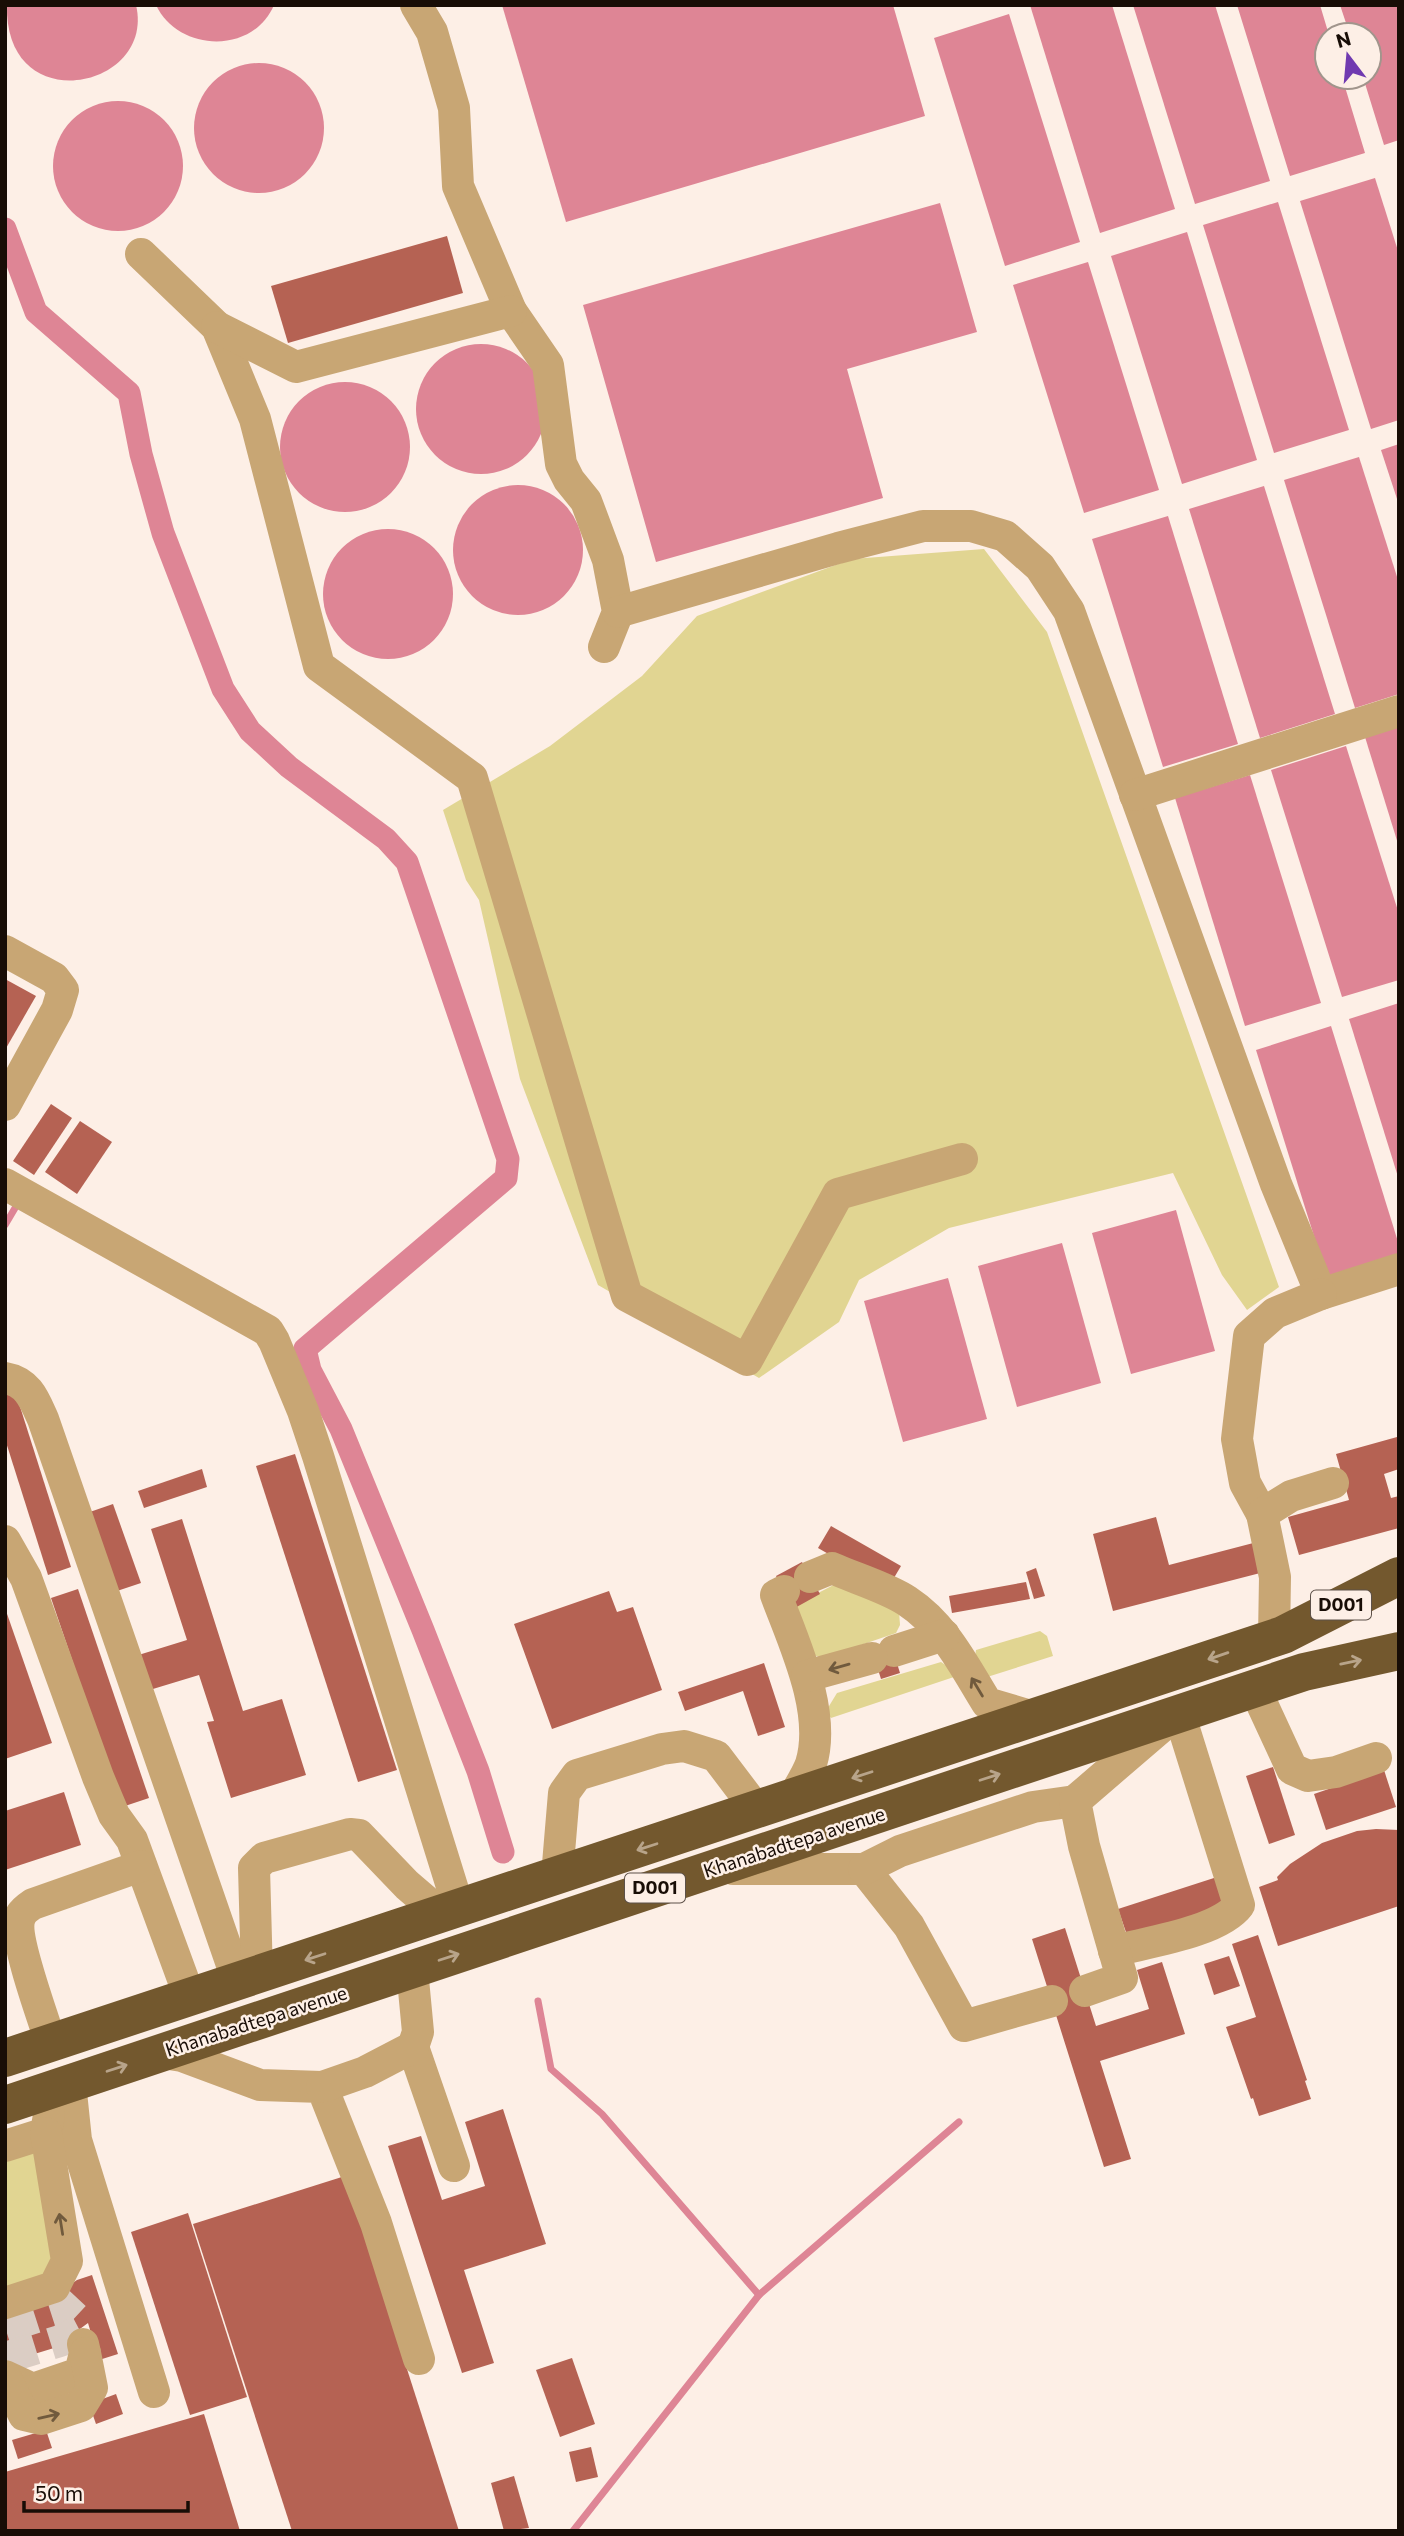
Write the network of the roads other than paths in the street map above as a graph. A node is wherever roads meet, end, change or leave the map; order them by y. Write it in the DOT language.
graph roads {
  1 [pos="416,5"];
  2 [pos="141,254"];
  3 [pos="511,310"];
  4 [pos="217,327"];
  5 [pos="618,612"];
  6 [pos="604,647"];
  7 [pos="1399,711"];
  8 [pos="1135,795"];
  9 [pos="5,951"];
  10 [pos="5,1105"];
  11 [pos="962,1159"];
  12 [pos="6,1188"];
  13 [pos="1399,1269"];
  14 [pos="1321,1294"];
  15 [pos="5,1378"];
  16 [pos="1333,1483"];
  17 [pos="1262,1514"];
  18 [pos="5,1541"];
  19 [pos="1399,1576"];
  20 [pos="944,1635"];
  21 [pos="1278,1636"];
  22 [pos="1399,1651"];
  23 [pos="807,1676"];
  24 [pos="1255,1689"];
  25 [pos="1177,1714"];
  26 [pos="1034,1717"];
  27 [pos="920,1755"];
  28 [pos="1376,1758"];
  29 [pos="933,1795"];
  30 [pos="793,1798"];
  31 [pos="1075,1801"];
  32 [pos="757,1810"];
  33 [pos="142,1866"];
  34 [pos="714,1868"];
  35 [pos="864,1869"];
  36 [pos="557,1876"];
  37 [pos="451,1912"];
  38 [pos="359,1942"];
  39 [pos="1114,1951"];
  40 [pos="395,1975"];
  41 [pos="247,1979"];
  42 [pos="1085,1991"];
  43 [pos="190,1997"];
  44 [pos="1052,2001"];
  45 [pos="51,2043"];
  46 [pos="413,2047"];
  47 [pos="163,2053"];
  48 [pos="5,2058"];
  49 [pos="62,2086"];
  50 [pos="322,2087"];
  51 [pos="5,2105"];
  52 [pos="46,2133"];
  53 [pos="5,2146"];
  54 [pos="454,2166"];
  55 [pos="5,2303"];
  56 [pos="84,2345"];
  57 [pos="419,2358"];
  58 [pos="5,2377"];
  59 [pos="154,2392"];
  1 -- 3 [label="lane"];
  2 -- 4 [label="lane"];
  3 -- 4 [label="lane"];
  3 -- 5 [label="lane"];
  4 -- 11 [label="lane"];
  5 -- 6 [label="lane"];
  5 -- 8 [label="lane"];
  7 -- 8 [label="lane"];
  8 -- 14 [label="lane"];
  9 -- 10 [label="lane"];
  12 -- 37 [label="lane"];
  13 -- 14 [label="lane"];
  14 -- 17 [label="lane"];
  15 -- 41 [label="lane"];
  16 -- 17 [label="lane"];
  17 -- 21 [label="lane"];
  18 -- 33 [label="lane"];
  19 -- 21 [label="highway, D001"];
  20 -- 23 [label="lane, one-way"];
  20 -- 23 [label="lane"];
  26 -- 20 [label="lane, one-way"];
  21 -- 26 [label="highway, D001, one-way"];
  24 -- 22 [label="highway, Khanabadtepa avenue / D001, one-way"];
  23 -- 30 [label="lane"];
  24 -- 25 [label="highway, Khanabadtepa avenue / D001"];
  24 -- 28 [label="lane"];
  29 -- 25 [label="highway, Khanabadtepa avenue / D001, one-way"];
  25 -- 31 [label="lane"];
  25 -- 39 [label="lane"];
  26 -- 27 [label="highway, D001"];
  27 -- 29 [label="highway"];
  27 -- 30 [label="highway, D001, one-way"];
  29 -- 34 [label="highway, Khanabadtepa avenue / D001"];
  30 -- 32 [label="highway, D001"];
  31 -- 35 [label="lane"];
  31 -- 39 [label="lane"];
  32 -- 36 [label="highway, D001, one-way"];
  32 -- 36 [label="lane"];
  33 -- 43 [label="lane"];
  33 -- 45 [label="lane"];
  34 -- 35 [label="lane"];
  40 -- 34 [label="highway, Khanabadtepa avenue / D001, one-way"];
  35 -- 44 [label="lane"];
  36 -- 37 [label="highway, D001"];
  37 -- 38 [label="highway, D001"];
  37 -- 41 [label="lane"];
  38 -- 40 [label="highway"];
  38 -- 41 [label="highway, D001, one-way"];
  39 -- 42 [label="lane"];
  40 -- 46 [label="lane"];
  40 -- 47 [label="highway, Khanabadtepa avenue / D001"];
  41 -- 43 [label="highway, D001"];
  43 -- 45 [label="highway, D001"];
  45 -- 48 [label="highway, D001"];
  46 -- 50 [label="lane"];
  46 -- 54 [label="lane"];
  49 -- 47 [label="highway, Khanabadtepa avenue / D001, one-way"];
  47 -- 50 [label="lane"];
  49 -- 51 [label="highway, Khanabadtepa avenue / D001"];
  49 -- 52 [label="lane"];
  49 -- 59 [label="lane"];
  50 -- 57 [label="lane"];
  52 -- 53 [label="lane"];
  55 -- 52 [label="lane, one-way"];
  58 -- 56 [label="lane, one-way"];
}
